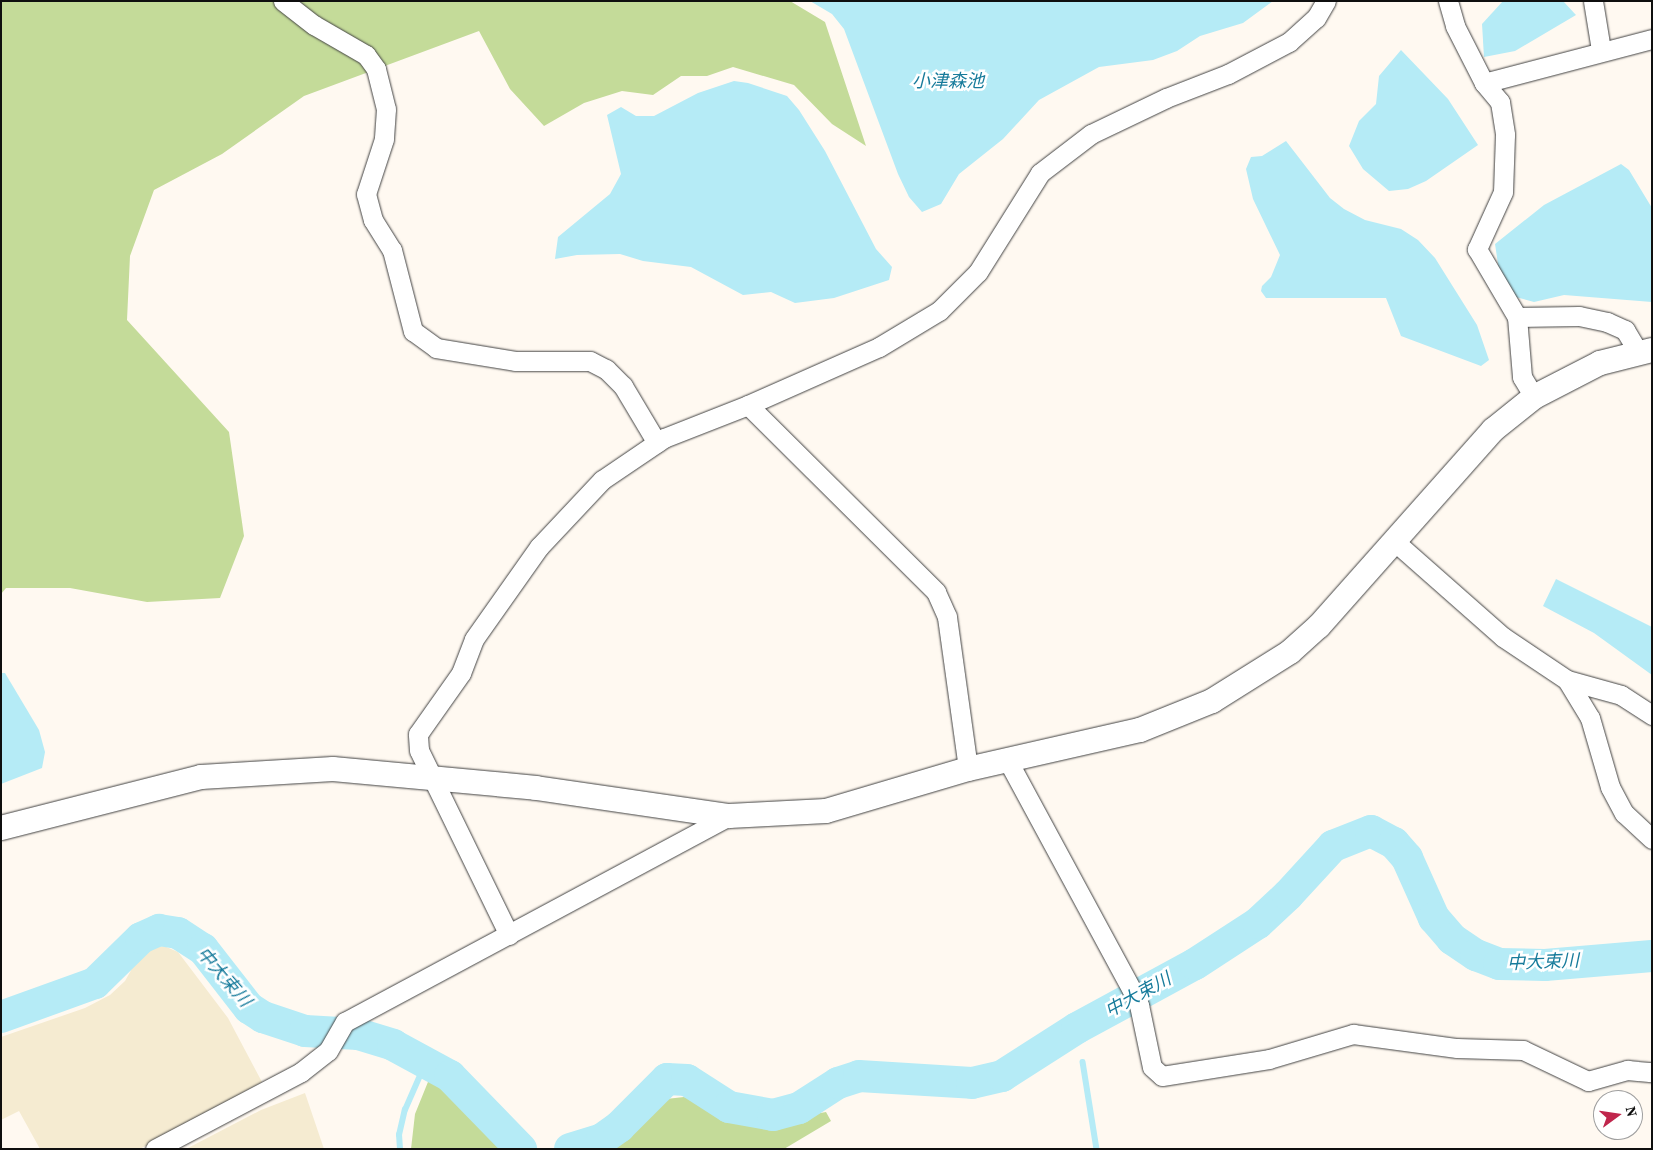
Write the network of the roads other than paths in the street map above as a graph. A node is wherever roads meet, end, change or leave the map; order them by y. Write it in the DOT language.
graph roads {
  1 [pos="283,1"];
  2 [pos="1326,1"];
  3 [pos="1448,1"];
  4 [pos="1593,1"];
  5 [pos="1652,40"];
  6 [pos="1601,50"];
  7 [pos="1484,83"];
  8 [pos="1516,318"];
  9 [pos="1645,351"];
  10 [pos="1534,396"];
  11 [pos="748,405"];
  12 [pos="657,444"];
  13 [pos="1394,541"];
  14 [pos="1567,680"];
  15 [pos="1652,715"];
  16 [pos="1008,761"];
  17 [pos="968,769"];
  18 [pos="432,779"];
  19 [pos="729,816"];
  20 [pos="1,828"];
  21 [pos="1652,838"];
  22 [pos="509,935"];
  23 [pos="1652,1072"];
  24 [pos="155,1149"];
  1 -- 12 [label="street"];
  2 -- 11 [label="street"];
  3 -- 7 [label="street"];
  4 -- 6 [label="street"];
  5 -- 6 [label="street"];
  6 -- 7 [label="street"];
  7 -- 8 [label="street"];
  8 -- 9 [label="street"];
  8 -- 10 [label="street"];
  9 -- 10 [label="street"];
  10 -- 13 [label="street"];
  11 -- 12 [label="street"];
  11 -- 17 [label="street"];
  12 -- 18 [label="street"];
  13 -- 14 [label="street"];
  13 -- 16 [label="street"];
  14 -- 15 [label="street"];
  14 -- 21 [label="street"];
  16 -- 17 [label="street"];
  16 -- 23 [label="street"];
  17 -- 19 [label="street"];
  18 -- 19 [label="street"];
  18 -- 20 [label="street"];
  18 -- 22 [label="street"];
  19 -- 22 [label="street"];
  22 -- 24 [label="street"];
}
